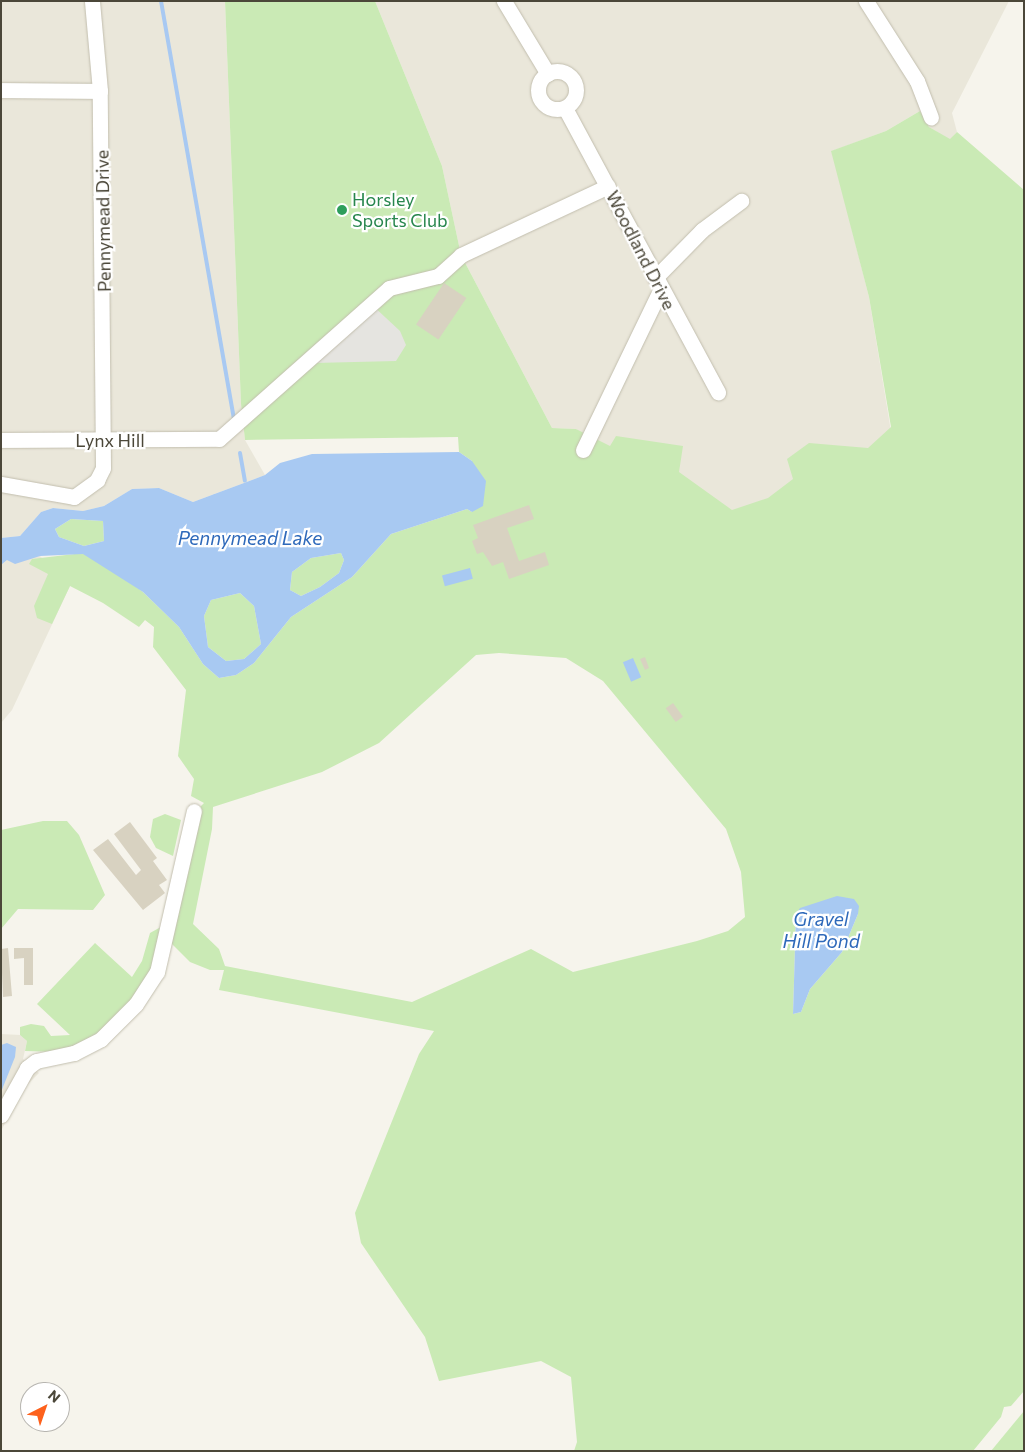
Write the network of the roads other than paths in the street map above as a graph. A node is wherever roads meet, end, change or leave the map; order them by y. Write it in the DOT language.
graph roads {
  1 [pos="92,1"];
  2 [pos="504,1"];
  3 [pos="866,1"];
  4 [pos="548,74"];
  5 [pos="1,90"];
  6 [pos="100,91"];
  7 [pos="565,108"];
  8 [pos="931,116"];
  9 [pos="608,186"];
  10 [pos="741,201"];
  11 [pos="658,284"];
  12 [pos="718,392"];
  13 [pos="1,440"];
  14 [pos="105,441"];
  15 [pos="583,450"];
  16 [pos="1,484"];
  17 [pos="194,812"];
  18 [pos="1,1115"];
  1 -- 6 [label="street, Pennymead Drive"];
  2 -- 4 [label="street"];
  3 -- 8 [label="street"];
  4 -- 7 [label="street"];
  4 -- 7 [label="street"];
  5 -- 6 [label="street"];
  6 -- 14 [label="street, Pennymead Drive"];
  7 -- 9 [label="street, Woodland Drive"];
  9 -- 11 [label="street, Woodland Drive"];
  9 -- 14 [label="street, Lynx Hill"];
  10 -- 11 [label="street"];
  11 -- 12 [label="street, Woodland Drive"];
  11 -- 15 [label="street"];
  13 -- 14 [label="street, Lynx Hill"];
  14 -- 16 [label="street, Pennymead Drive"];
  17 -- 18 [label="street"];
}
